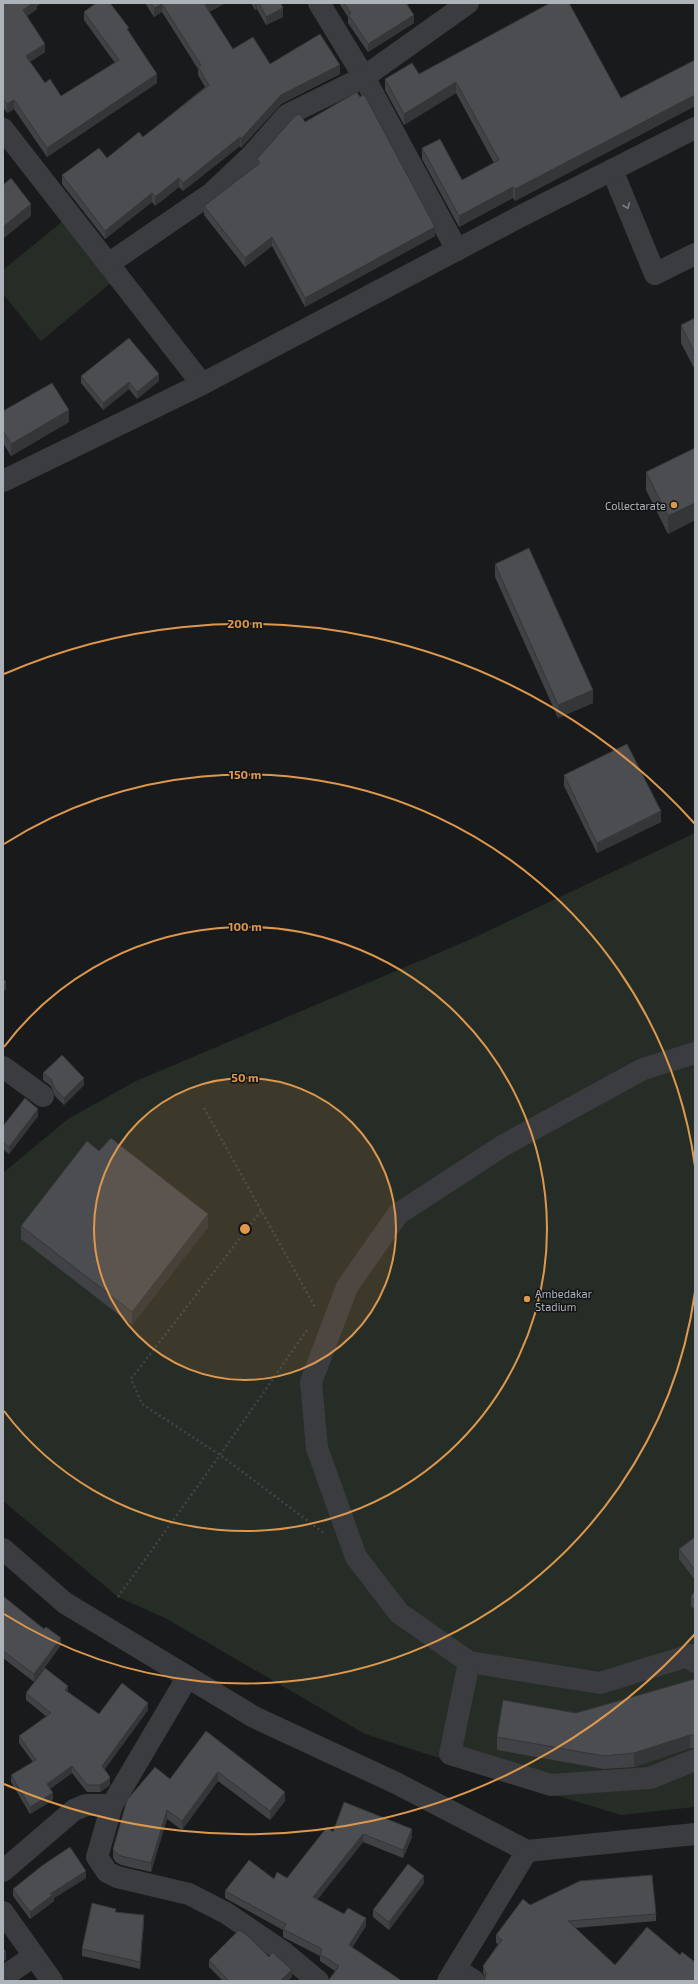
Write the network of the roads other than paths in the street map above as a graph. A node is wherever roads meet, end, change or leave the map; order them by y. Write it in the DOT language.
graph roads {
  1 [pos="319,3"];
  2 [pos="468,3"];
  3 [pos="364,77"];
  4 [pos="695,128"];
  5 [pos="3,129"];
  6 [pos="612,170"];
  7 [pos="458,250"];
  8 [pos="695,254"];
  9 [pos="108,264"];
  10 [pos="202,384"];
  11 [pos="3,481"];
  12 [pos="695,1053"];
  13 [pos="3,1067"];
  14 [pos="43,1096"];
  15 [pos="3,1549"];
  16 [pos="469,1662"];
  17 [pos="695,1662"];
  18 [pos="187,1678"];
  19 [pos="695,1760"];
  20 [pos="112,1805"];
  21 [pos="695,1834"];
  22 [pos="527,1851"];
  23 [pos="3,1871"];
  24 [pos="3,1912"];
  25 [pos="34,1956"];
  26 [pos="452,1975"];
  27 [pos="3,1977"];
  28 [pos="52,1981"];
  29 [pos="318,1981"];
  30 [pos="474,1981"];
  1 -- 3 [label="street"];
  2 -- 3 [label="street"];
  3 -- 7 [label="street"];
  3 -- 9 [label="street"];
  4 -- 6 [label="street"];
  5 -- 9 [label="street"];
  6 -- 7 [label="street"];
  6 -- 8 [label="street, one-way"];
  7 -- 10 [label="street"];
  9 -- 10 [label="street"];
  10 -- 11 [label="street"];
  12 -- 16 [label="street"];
  13 -- 14 [label="street"];
  15 -- 18 [label="street"];
  16 -- 17 [label="street"];
  16 -- 19 [label="street"];
  18 -- 20 [label="street"];
  18 -- 22 [label="street"];
  20 -- 23 [label="street"];
  20 -- 29 [label="street"];
  21 -- 22 [label="street"];
  22 -- 26 [label="street"];
  24 -- 25 [label="street"];
  25 -- 27 [label="street"];
  25 -- 28 [label="street"];
  26 -- 30 [label="street"];
}
